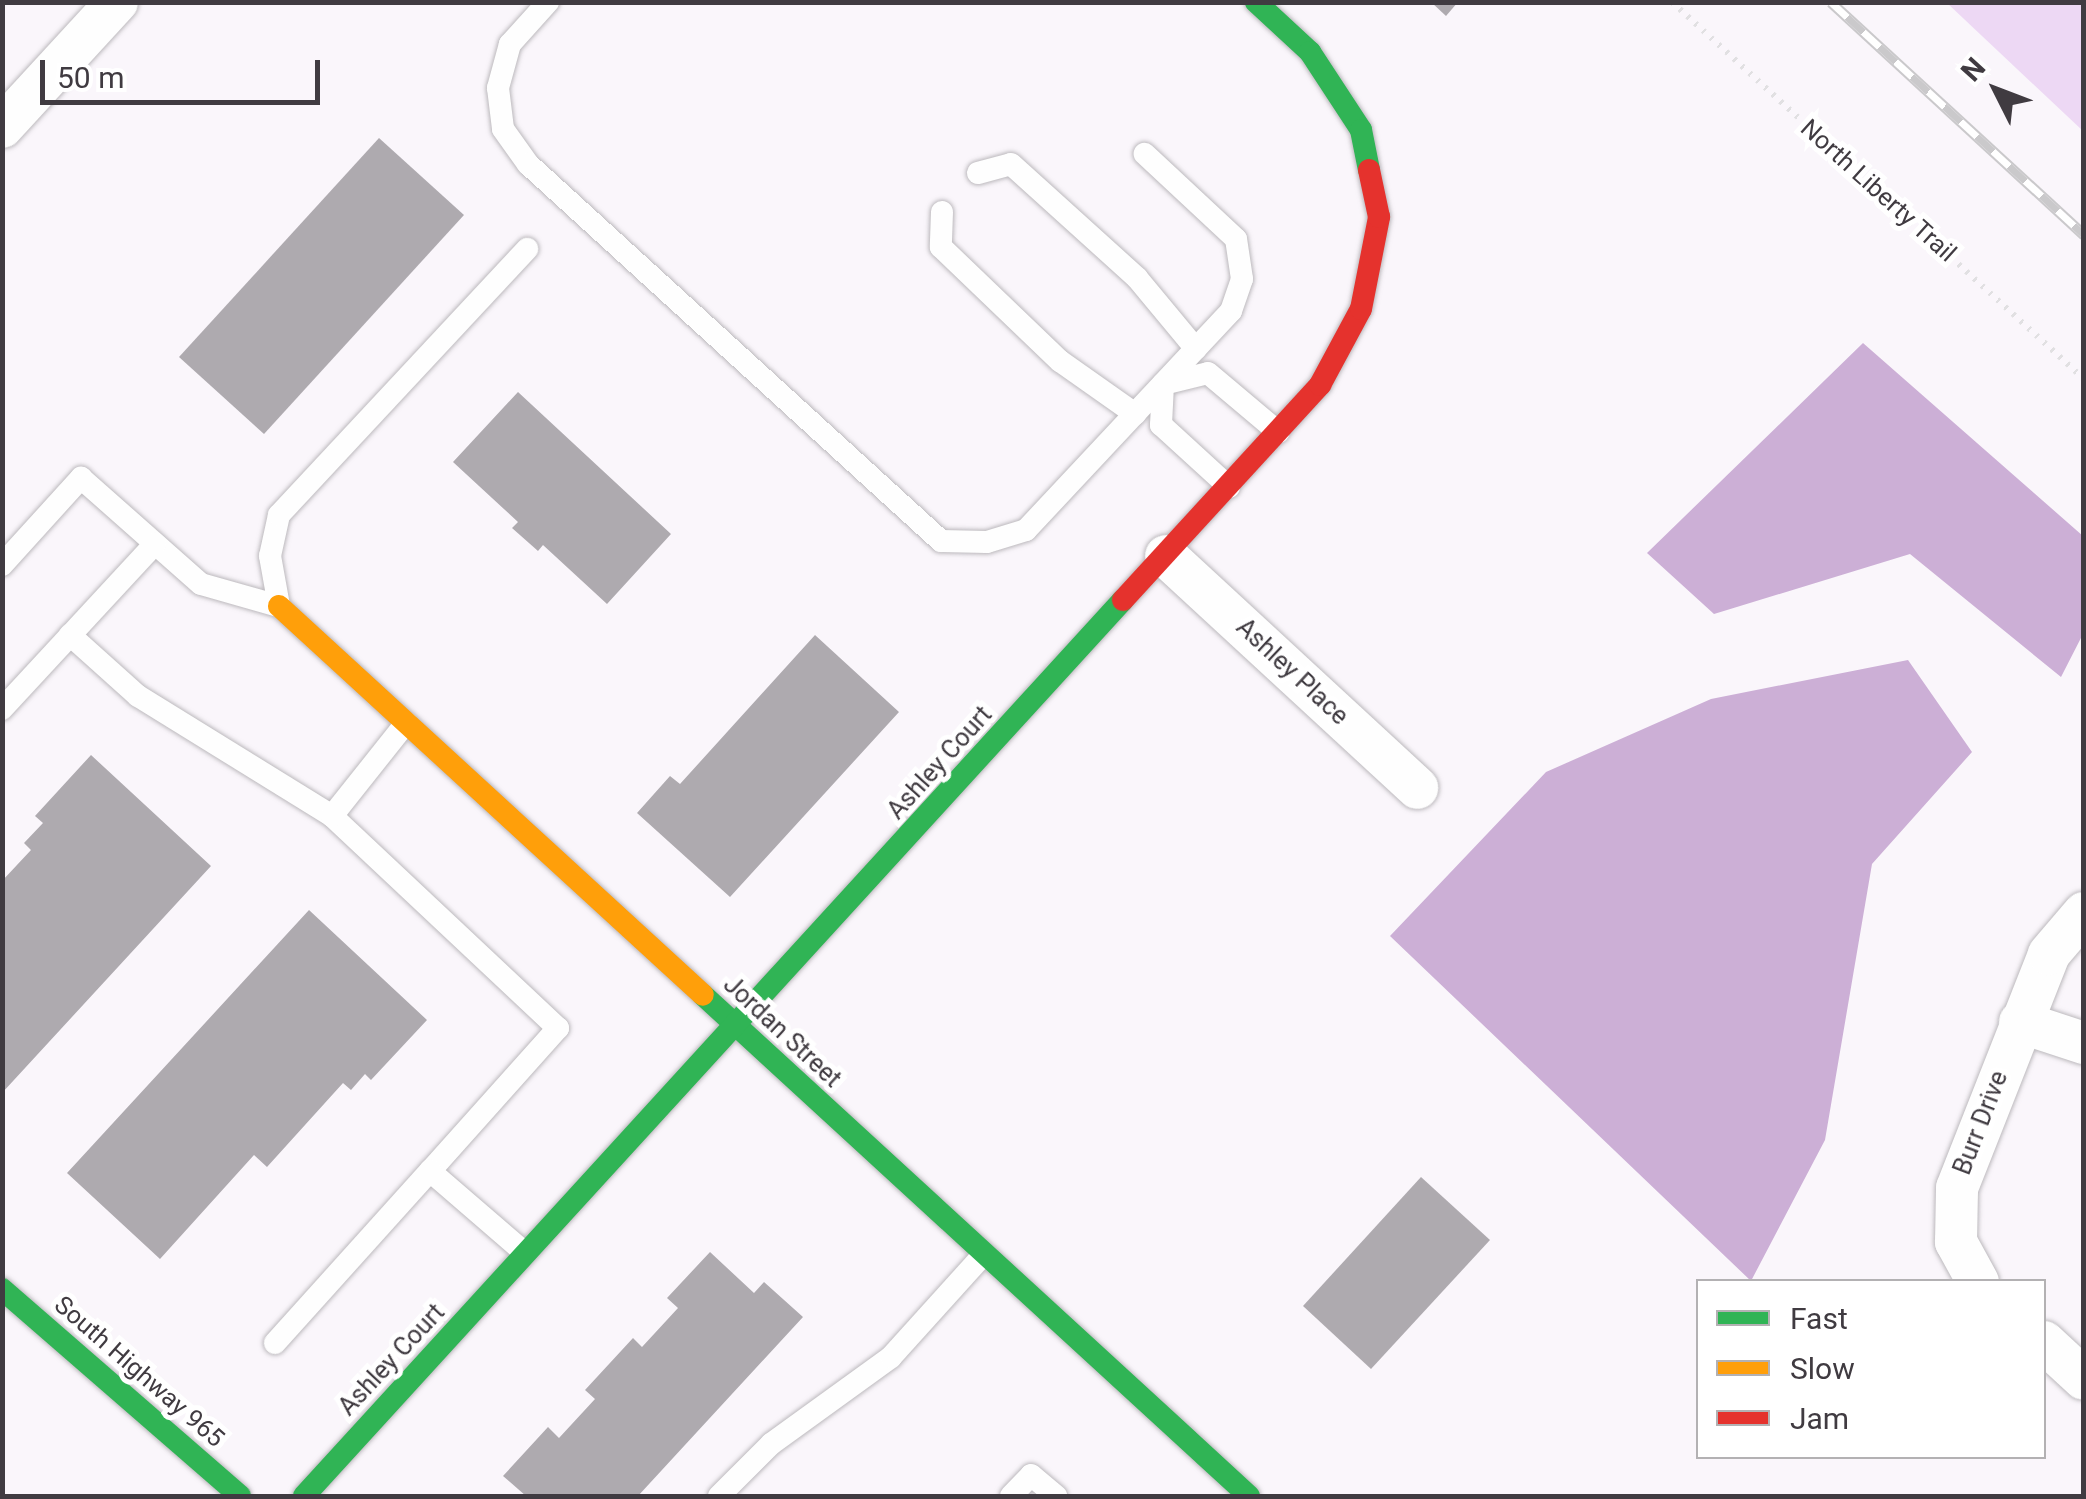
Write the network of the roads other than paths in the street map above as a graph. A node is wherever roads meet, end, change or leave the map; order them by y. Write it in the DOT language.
graph roads {
  1 [pos="117,2"];
  2 [pos="548,2"];
  3 [pos="1256,2"];
  4 [pos="2,127"];
  5 [pos="1144,154"];
  6 [pos="978,173"];
  7 [pos="942,212"];
  8 [pos="527,248"];
  9 [pos="1196,348"];
  10 [pos="1163,384"];
  11 [pos="1135,414"];
  12 [pos="1278,432"];
  13 [pos="1229,487"];
  14 [pos="155,544"];
  15 [pos="1166,556"];
  16 [pos="2,564"];
  17 [pos="279,606"];
  18 [pos="70,635"];
  19 [pos="2,708"];
  20 [pos="406,723"];
  21 [pos="1417,788"];
  22 [pos="332,816"];
  23 [pos="2084,914"];
  24 [pos="2020,1022"];
  25 [pos="736,1027"];
  26 [pos="2084,1043"];
  27 [pos="430,1170"];
  28 [pos="984,1254"];
  29 [pos="526,1255"];
  30 [pos="1976,1279"];
  31 [pos="2,1289"];
  32 [pos="274,1343"];
  33 [pos="2046,1344"];
  34 [pos="2084,1379"];
  35 [pos="240,1496"];
  36 [pos="304,1496"];
  37 [pos="719,1496"];
  38 [pos="1011,1496"];
  39 [pos="1056,1496"];
  40 [pos="1250,1496"];
  1 -- 4 [label="street"];
  2 -- 11 [label="lane"];
  3 -- 12 [label="street, Ashley Court"];
  5 -- 9 [label="lane"];
  6 -- 9 [label="lane"];
  7 -- 11 [label="lane"];
  8 -- 17 [label="lane"];
  9 -- 10 [label="lane"];
  10 -- 11 [label="lane"];
  10 -- 12 [label="lane"];
  10 -- 13 [label="lane"];
  12 -- 13 [label="street, Ashley Court"];
  13 -- 15 [label="street, Ashley Court"];
  14 -- 16 [label="lane"];
  14 -- 17 [label="lane"];
  14 -- 18 [label="lane"];
  15 -- 21 [label="street, Ashley Place"];
  15 -- 25 [label="street, Ashley Court"];
  17 -- 20 [label="street, Jordan Street"];
  18 -- 19 [label="lane"];
  18 -- 22 [label="lane"];
  20 -- 22 [label="lane"];
  20 -- 25 [label="street, Jordan Street"];
  22 -- 27 [label="lane"];
  23 -- 24 [label="street, Burr Drive"];
  24 -- 26 [label="street"];
  24 -- 30 [label="street, Burr Drive"];
  25 -- 28 [label="street, Jordan Street"];
  25 -- 29 [label="street, Ashley Court"];
  27 -- 29 [label="lane"];
  27 -- 32 [label="lane"];
  28 -- 37 [label="lane"];
  28 -- 40 [label="street, Jordan Street"];
  29 -- 36 [label="street, Ashley Court"];
  31 -- 35 [label="street, South Highway 965"];
  33 -- 34 [label="street"];
  38 -- 39 [label="lane"];
}
